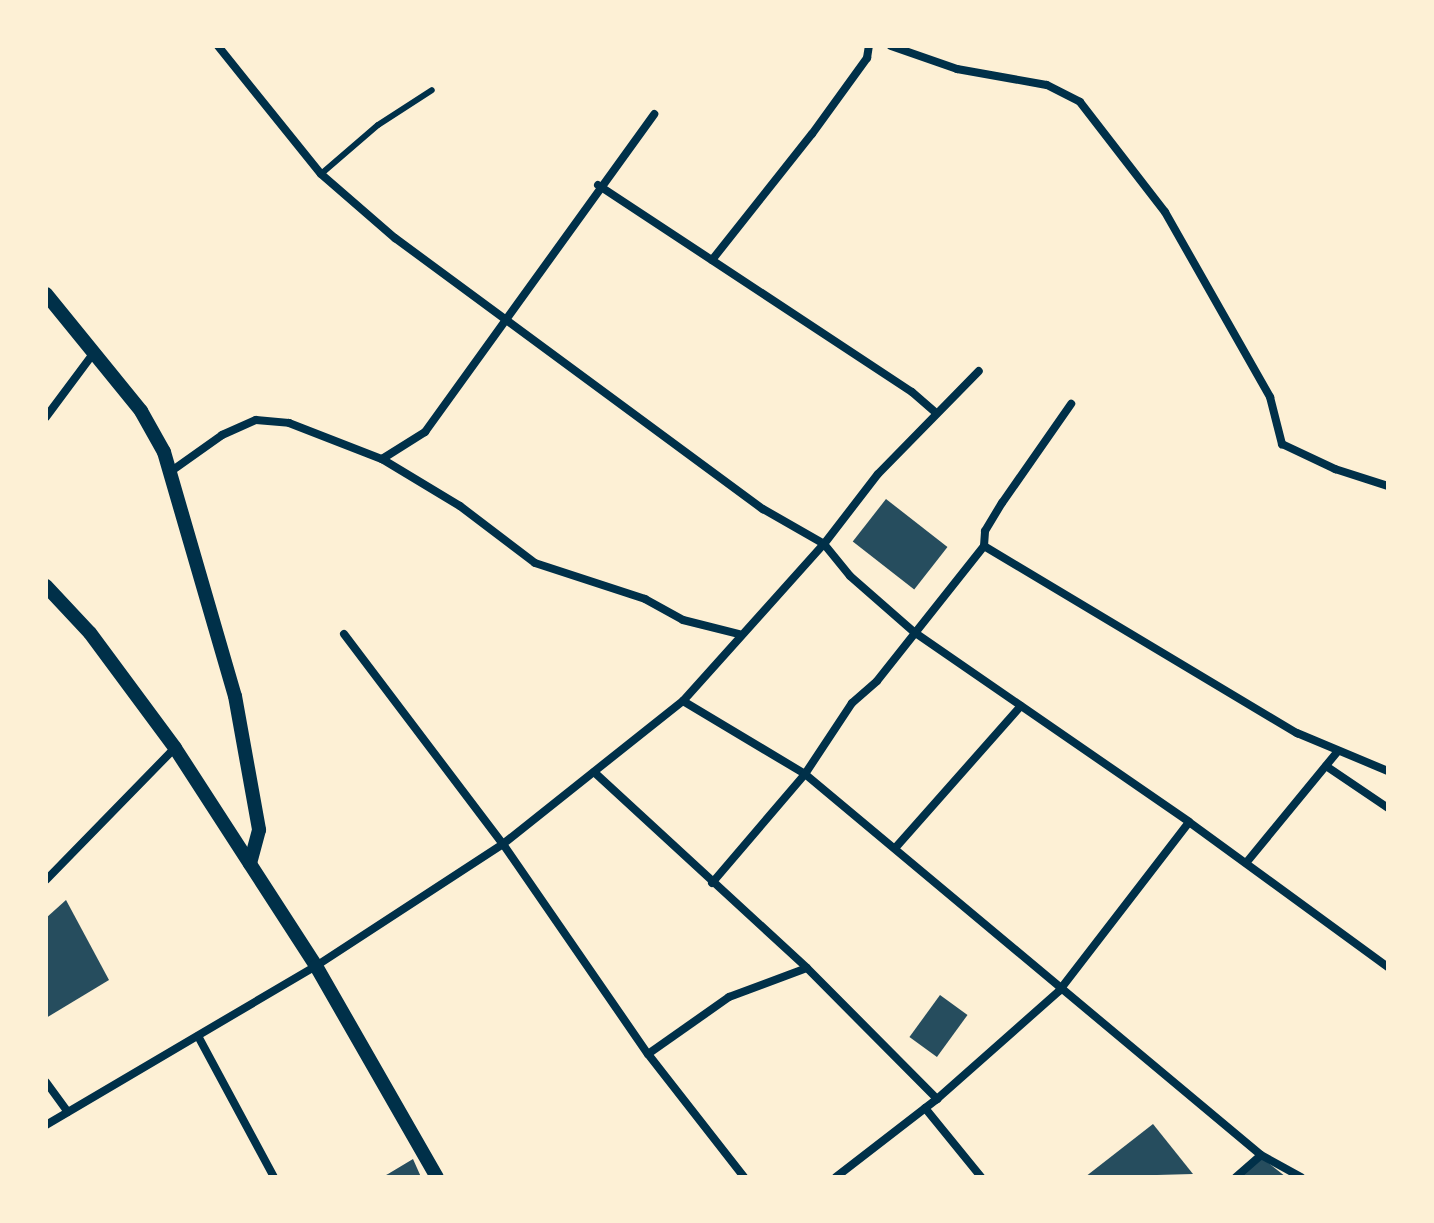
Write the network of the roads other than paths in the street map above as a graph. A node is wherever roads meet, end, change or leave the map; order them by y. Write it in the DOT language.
graph roads {
  1 [pos="218,46"];
  2 [pos="869,46"];
  3 [pos="891,46"];
  4 [pos="432,90"];
  5 [pos="654,114"];
  6 [pos="321,174"];
  7 [pos="598,185"];
  8 [pos="712,260"];
  9 [pos="46,294"];
  10 [pos="503,317"];
  11 [pos="93,354"];
  12 [pos="979,371"];
  13 [pos="1071,404"];
  14 [pos="936,413"];
  15 [pos="46,417"];
  16 [pos="382,459"];
  17 [pos="170,472"];
  18 [pos="1388,486"];
  19 [pos="824,544"];
  20 [pos="984,546"];
  21 [pos="46,586"];
  22 [pos="914,632"];
  23 [pos="344,634"];
  24 [pos="739,634"];
  25 [pos="683,701"];
  26 [pos="1021,706"];
  27 [pos="175,748"];
  28 [pos="1338,751"];
  29 [pos="1326,766"];
  30 [pos="1388,771"];
  31 [pos="594,772"];
  32 [pos="805,774"];
  33 [pos="1388,808"];
  34 [pos="1189,822"];
  35 [pos="503,844"];
  36 [pos="897,846"];
  37 [pos="1246,863"];
  38 [pos="250,864"];
  39 [pos="46,880"];
  40 [pos="712,883"];
  41 [pos="316,966"];
  42 [pos="1388,967"];
  43 [pos="807,968"];
  44 [pos="1059,991"];
  45 [pos="198,1036"];
  46 [pos="648,1054"];
  47 [pos="46,1082"];
  48 [pos="937,1099"];
  49 [pos="925,1108"];
  50 [pos="68,1112"];
  51 [pos="46,1125"];
  52 [pos="1261,1155"];
  53 [pos="274,1177"];
  54 [pos="437,1177"];
  55 [pos="744,1177"];
  56 [pos="836,1177"];
  57 [pos="981,1177"];
  58 [pos="1236,1177"];
  59 [pos="1301,1177"];
  1 -- 6 [label="street"];
  2 -- 8 [label="street"];
  3 -- 18 [label="street"];
  4 -- 6 [label="lane"];
  5 -- 7 [label="street"];
  6 -- 10 [label="street"];
  7 -- 8 [label="street"];
  7 -- 10 [label="street"];
  8 -- 14 [label="street"];
  9 -- 11 [label="street"];
  10 -- 16 [label="street"];
  10 -- 19 [label="street"];
  11 -- 15 [label="street"];
  11 -- 17 [label="street"];
  12 -- 14 [label="street"];
  13 -- 20 [label="street"];
  14 -- 19 [label="street"];
  16 -- 17 [label="street"];
  16 -- 24 [label="street"];
  17 -- 38 [label="street"];
  19 -- 22 [label="street"];
  19 -- 24 [label="street"];
  20 -- 22 [label="street"];
  20 -- 28 [label="street"];
  21 -- 27 [label="street"];
  22 -- 26 [label="street"];
  22 -- 32 [label="street"];
  23 -- 35 [label="street"];
  24 -- 25 [label="street"];
  25 -- 31 [label="street"];
  25 -- 32 [label="street"];
  26 -- 34 [label="street"];
  26 -- 36 [label="street"];
  27 -- 38 [label="street"];
  27 -- 39 [label="street"];
  28 -- 29 [label="street"];
  28 -- 30 [label="street"];
  29 -- 33 [label="street"];
  29 -- 37 [label="street"];
  31 -- 35 [label="street"];
  31 -- 40 [label="street"];
  32 -- 36 [label="street"];
  32 -- 40 [label="street"];
  34 -- 37 [label="street"];
  34 -- 44 [label="street"];
  35 -- 41 [label="street"];
  35 -- 46 [label="street"];
  36 -- 44 [label="street"];
  37 -- 42 [label="street"];
  38 -- 41 [label="street"];
  40 -- 43 [label="street"];
  41 -- 45 [label="street"];
  41 -- 54 [label="street"];
  43 -- 46 [label="street"];
  43 -- 48 [label="street"];
  44 -- 48 [label="street"];
  44 -- 52 [label="street"];
  45 -- 50 [label="street"];
  45 -- 53 [label="street"];
  46 -- 55 [label="street"];
  47 -- 50 [label="street"];
  48 -- 49 [label="street"];
  49 -- 56 [label="street"];
  49 -- 57 [label="street"];
  50 -- 51 [label="street"];
  52 -- 58 [label="street"];
  52 -- 59 [label="street"];
}
